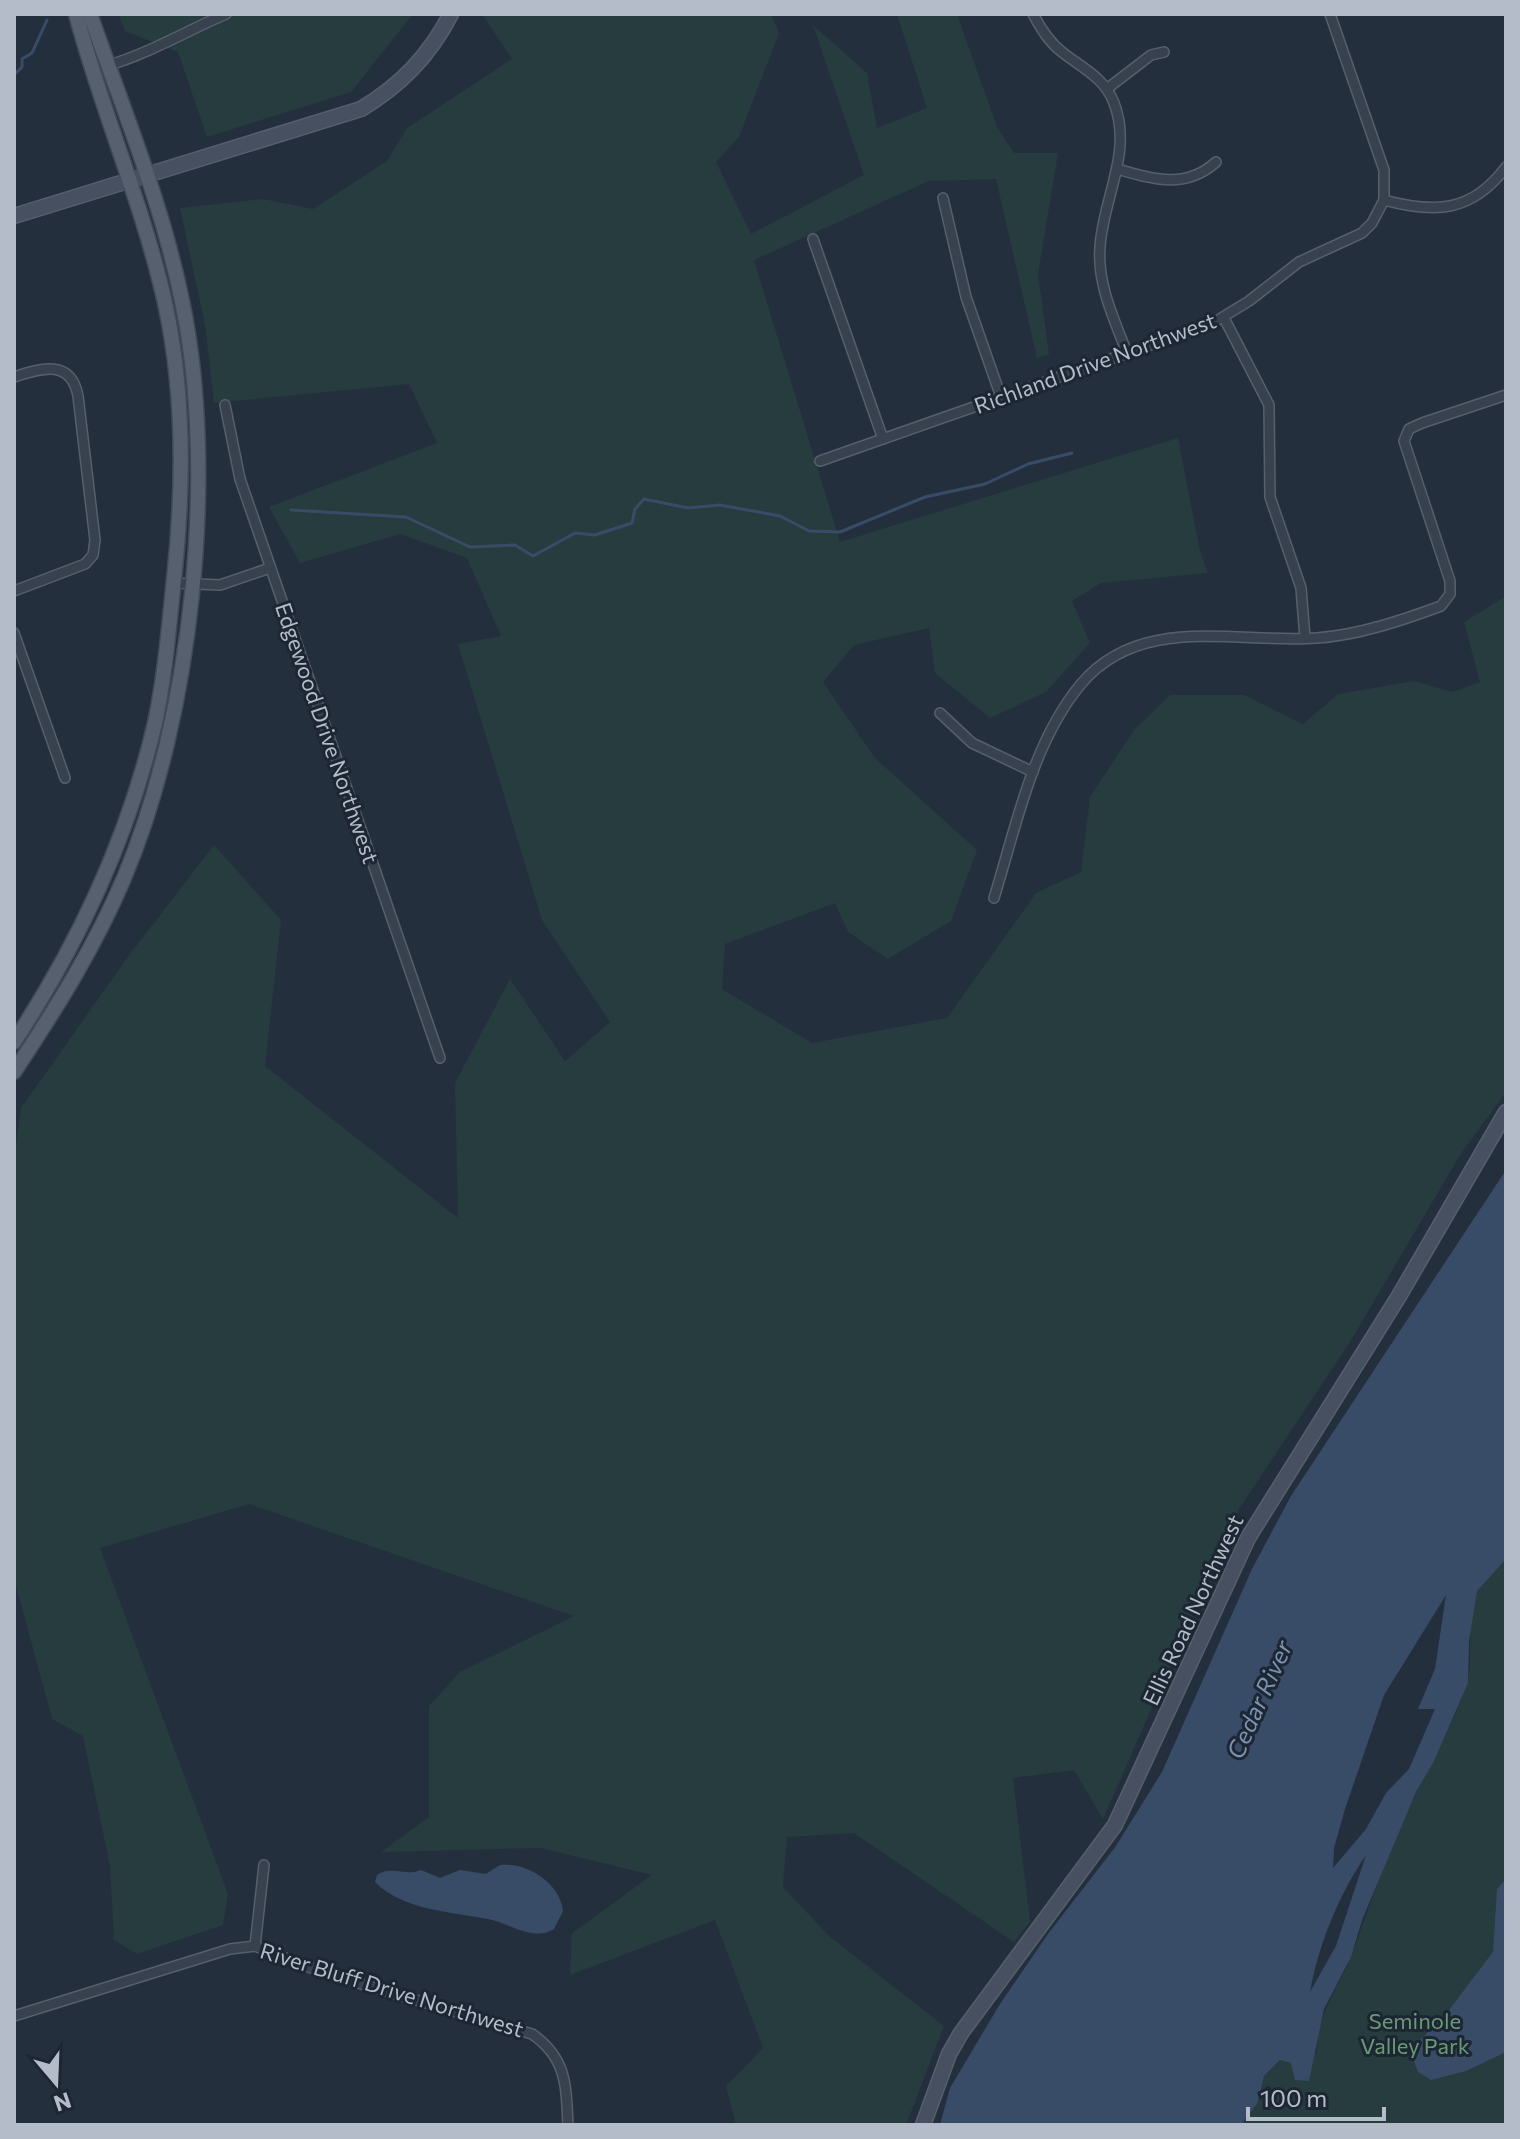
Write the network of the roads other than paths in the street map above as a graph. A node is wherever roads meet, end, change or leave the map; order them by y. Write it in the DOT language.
graph roads {
  1 [pos="76,14"];
  2 [pos="90,14"];
  3 [pos="226,14"];
  4 [pos="451,14"];
  5 [pos="1033,14"];
  6 [pos="1330,14"];
  7 [pos="1164,52"];
  8 [pos="108,66"];
  9 [pos="91,71"];
  10 [pos="1108,88"];
  11 [pos="1216,162"];
  12 [pos="1506,167"];
  13 [pos="1117,169"];
  14 [pos="146,173"];
  15 [pos="130,178"];
  16 [pos="943,198"];
  17 [pos="1384,200"];
  18 [pos="14,216"];
  19 [pos="813,239"];
  20 [pos="1224,318"];
  21 [pos="1127,353"];
  22 [pos="14,377"];
  23 [pos="1506,395"];
  24 [pos="1001,397"];
  25 [pos="225,405"];
  26 [pos="883,439"];
  27 [pos="820,461"];
  28 [pos="270,568"];
  29 [pos="173,583"];
  30 [pos="190,584"];
  31 [pos="14,591"];
  32 [pos="14,633"];
  33 [pos="1305,638"];
  34 [pos="940,713"];
  35 [pos="1033,772"];
  36 [pos="65,778"];
  37 [pos="994,898"];
  38 [pos="14,1042"];
  39 [pos="440,1058"];
  40 [pos="14,1072"];
  41 [pos="1506,1112"];
  42 [pos="264,1865"];
  43 [pos="255,1946"];
  44 [pos="14,2016"];
  45 [pos="568,2125"];
  46 [pos="923,2125"];
  1 -- 9 [label="main road"];
  2 -- 8 [label="main road"];
  3 -- 8 [label="street"];
  4 -- 14 [label="street"];
  5 -- 10 [label="street"];
  6 -- 17 [label="street"];
  7 -- 10 [label="street"];
  8 -- 9 [label="street"];
  8 -- 14 [label="main road"];
  9 -- 15 [label="main road"];
  10 -- 13 [label="street"];
  11 -- 13 [label="street"];
  12 -- 17 [label="street"];
  13 -- 21 [label="street"];
  14 -- 15 [label="street"];
  14 -- 30 [label="main road"];
  15 -- 18 [label="street"];
  15 -- 29 [label="main road"];
  16 -- 24 [label="street"];
  17 -- 20 [label="street, Richland Drive Northwest"];
  19 -- 26 [label="street"];
  20 -- 21 [label="street, Richland Drive Northwest"];
  20 -- 33 [label="street"];
  21 -- 24 [label="street, Richland Drive Northwest"];
  22 -- 31 [label="street"];
  23 -- 33 [label="street"];
  24 -- 26 [label="street, Richland Drive Northwest"];
  25 -- 28 [label="street, Edgewood Drive Northwest"];
  26 -- 27 [label="street, Richland Drive Northwest"];
  28 -- 30 [label="street"];
  28 -- 39 [label="street, Edgewood Drive Northwest"];
  29 -- 30 [label="street"];
  29 -- 38 [label="main road"];
  30 -- 40 [label="main road"];
  32 -- 36 [label="street"];
  33 -- 35 [label="street"];
  34 -- 35 [label="street"];
  35 -- 37 [label="street"];
  41 -- 46 [label="street, Ellis Road Northwest"];
  42 -- 43 [label="street"];
  43 -- 44 [label="street, River Bluff Drive Northwest"];
  43 -- 45 [label="street, River Bluff Drive Northwest"];
}
